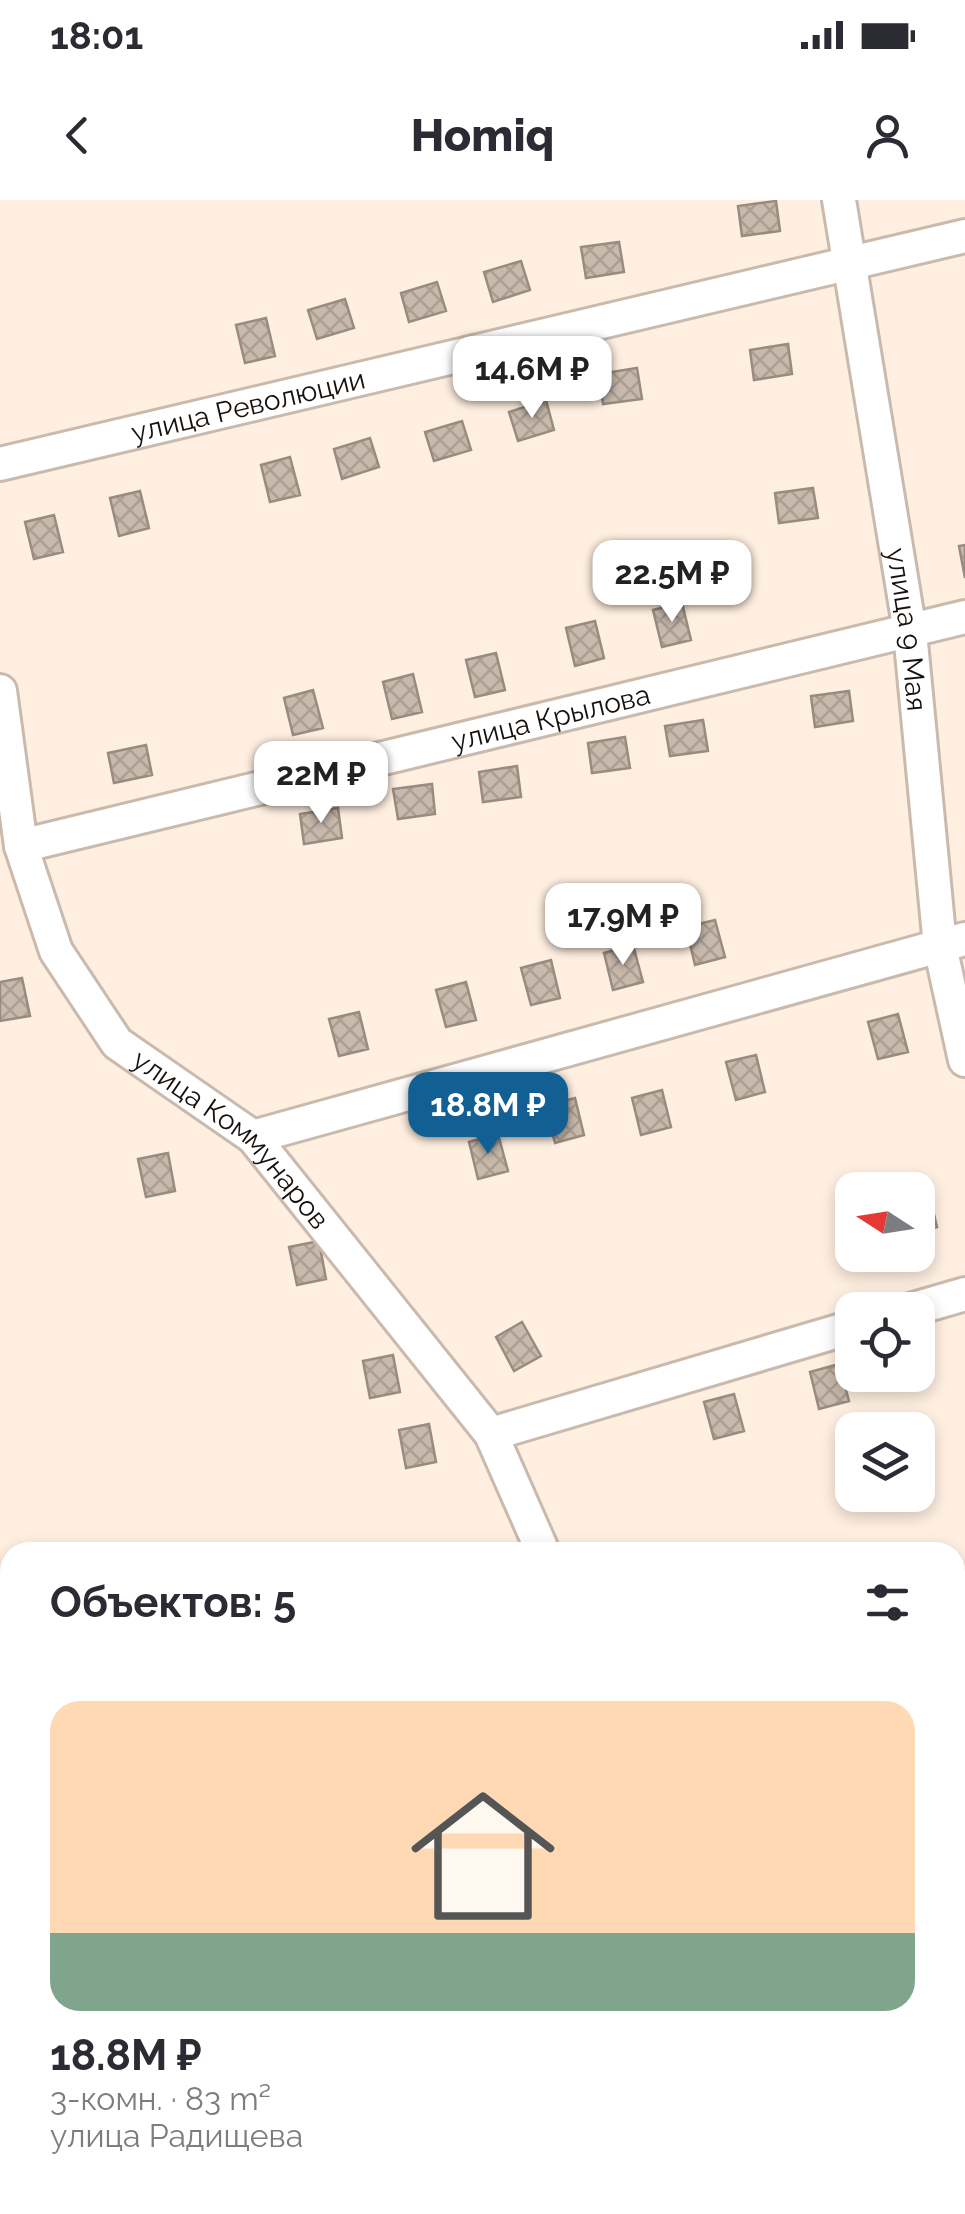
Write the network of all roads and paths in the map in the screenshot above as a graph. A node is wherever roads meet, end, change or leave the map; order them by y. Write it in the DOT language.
graph roads {
  1 [pos="839,200"];
  2 [pos="965,236"];
  3 [pos="847,261"];
  4 [pos="0,464"];
  5 [pos="965,618"];
  6 [pos="910,632"];
  7 [pos="0,691"];
  8 [pos="21,846"];
  9 [pos="952,943"];
  10 [pos="965,1060"];
  11 [pos="253,1138"];
  12 [pos="965,1294"];
  13 [pos="935,1303"];
  14 [pos="835,1332"];
  15 [pos="491,1434"];
  16 [pos="539,1542"];
  1 -- 3 [label="street, улица 9 Мая"];
  2 -- 3 [label="street, улица Революции"];
  3 -- 4 [label="street, улица Революции"];
  3 -- 6 [label="street, улица 9 Мая"];
  5 -- 6 [label="street, улица Крылова"];
  6 -- 8 [label="street, улица Крылова"];
  6 -- 9 [label="street, улица 9 Мая"];
  7 -- 8 [label="street, улица Коммунаров"];
  8 -- 11 [label="street, улица Коммунаров"];
  9 -- 10 [label="street, улица 9 Мая"];
  9 -- 11 [label="street"];
  11 -- 15 [label="street, улица Коммунаров"];
  12 -- 13 [label="street"];
  14 -- 15 [label="street"];
  15 -- 16 [label="street, улица Коммунаров"];
}
